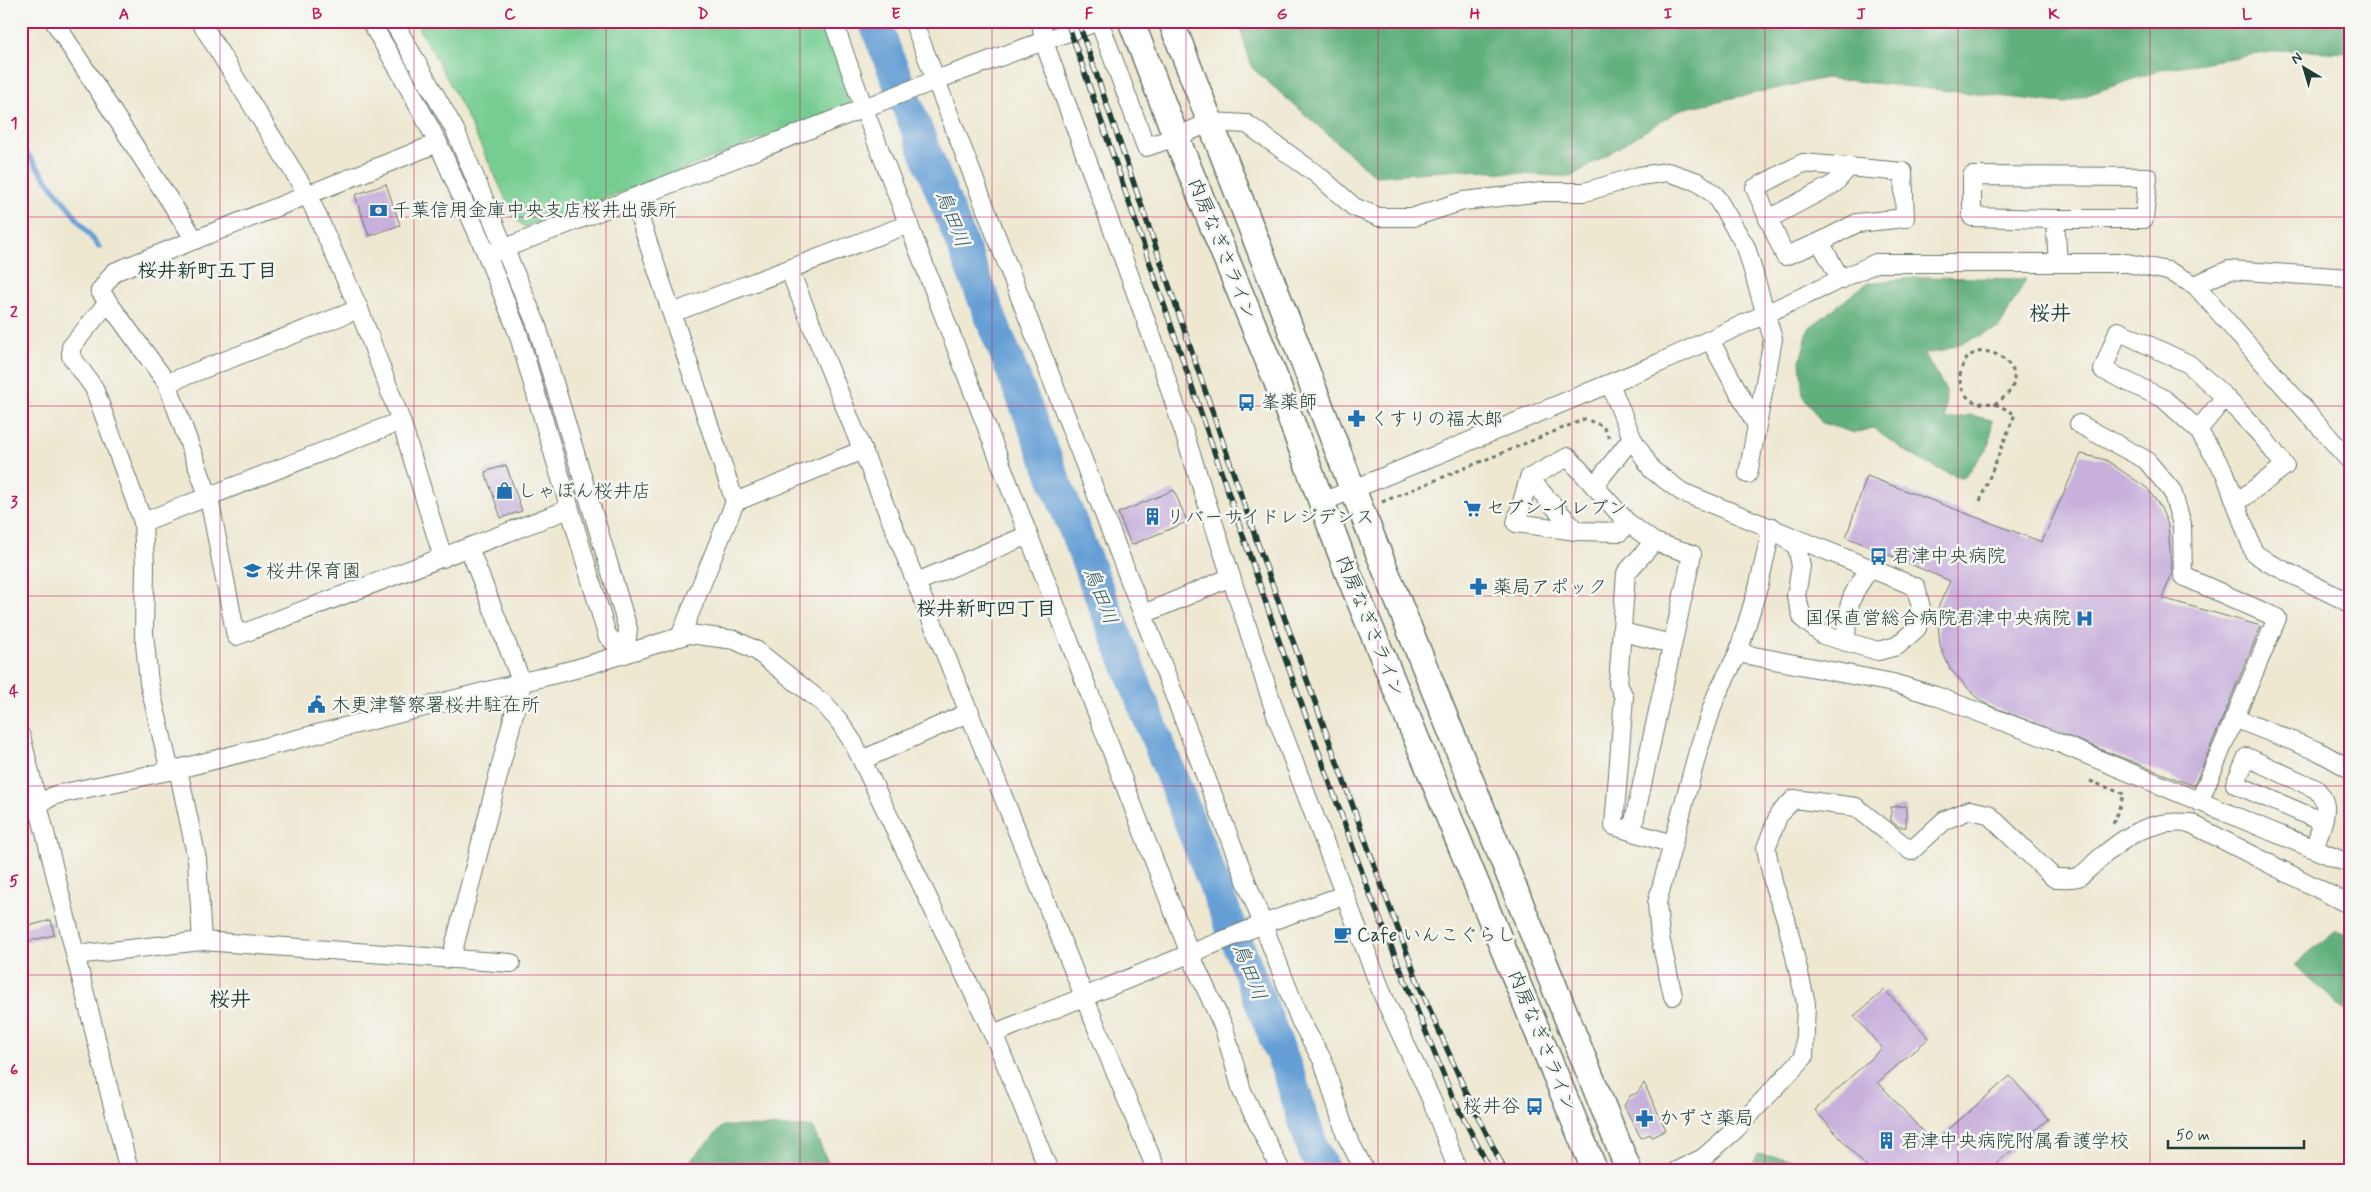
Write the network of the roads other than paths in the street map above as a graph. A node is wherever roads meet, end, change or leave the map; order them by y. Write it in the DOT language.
graph roads {
  1 [pos="54,21"];
  2 [pos="200,21"];
  3 [pos="370,21"];
  4 [pos="393,21"];
  5 [pos="833,21"];
  6 [pos="913,21"];
  7 [pos="1041,21"];
  8 [pos="1099,21"];
  9 [pos="1131,21"];
  10 [pos="1171,21"];
  11 [pos="1044,42"];
  12 [pos="936,80"];
  13 [pos="870,107"];
  14 [pos="1211,122"];
  15 [pos="1176,137"];
  16 [pos="438,143"];
  17 [pos="1849,167"];
  18 [pos="308,195"];
  19 [pos="633,198"];
  20 [pos="1768,219"];
  21 [pos="2055,219"];
  22 [pos="909,224"];
  23 [pos="195,240"];
  24 [pos="1820,242"];
  25 [pos="506,248"];
  26 [pos="487,255"];
  27 [pos="2058,263"];
  28 [pos="789,269"];
  29 [pos="2350,278"];
  30 [pos="1841,280"];
  31 [pos="2196,285"];
  32 [pos="108,302"];
  33 [pos="359,309"];
  34 [pos="672,313"];
  35 [pos="1766,314"];
  36 [pos="1710,340"];
  37 [pos="166,383"];
  38 [pos="1610,384"];
  39 [pos="2225,397"];
  40 [pos="401,421"];
  41 [pos="1756,424"];
  42 [pos="2079,424"];
  43 [pos="2198,430"];
  44 [pos="1632,438"];
  45 [pos="863,450"];
  46 [pos="2350,461"];
  47 [pos="1748,474"];
  48 [pos="1529,478"];
  49 [pos="1594,486"];
  50 [pos="1353,490"];
  51 [pos="209,498"];
  52 [pos="735,502"];
  53 [pos="1320,503"];
  54 [pos="2236,503"];
  55 [pos="569,509"];
  56 [pos="143,522"];
  57 [pos="1627,522"];
  58 [pos="1772,527"];
  59 [pos="1576,531"];
  60 [pos="1028,535"];
  61 [pos="1654,542"];
  62 [pos="469,548"];
  63 [pos="443,558"];
  64 [pos="1870,569"];
  65 [pos="1231,577"];
  66 [pos="918,582"];
  67 [pos="2350,603"];
  68 [pos="1144,614"];
  69 [pos="1622,632"];
  70 [pos="680,637"];
  71 [pos="1846,642"];
  72 [pos="1672,644"];
  73 [pos="1738,653"];
  74 [pos="625,654"];
  75 [pos="522,683"];
  76 [pos="970,712"];
  77 [pos="2234,718"];
  78 [pos="21,736"];
  79 [pos="862,760"];
  80 [pos="2350,769"];
  81 [pos="174,770"];
  82 [pos="2199,802"];
  83 [pos="38,804"];
  84 [pos="21,814"];
  85 [pos="2323,822"];
  86 [pos="1632,831"];
  87 [pos="1672,844"];
  88 [pos="2314,850"];
  89 [pos="2350,864"];
  90 [pos="1344,895"];
  91 [pos="2349,903"];
  92 [pos="1260,926"];
  93 [pos="202,941"];
  94 [pos="1194,952"];
  95 [pos="76,955"];
  96 [pos="451,959"];
  97 [pos="511,963"];
  98 [pos="1673,996"];
  99 [pos="1084,997"];
  100 [pos="993,1034"];
  101 [pos="1584,1169"];
  102 [pos="129,1171"];
  103 [pos="1049,1171"];
  104 [pos="1157,1171"];
  105 [pos="1281,1171"];
  106 [pos="1365,1171"];
  107 [pos="1458,1171"];
  108 [pos="1628,1171"];
  109 [pos="1676,1171"];
  1 -- 23 [label="street"];
  2 -- 18 [label="street"];
  3 -- 16 [label="street"];
  4 -- 25 [label="street"];
  5 -- 13 [label="street"];
  6 -- 12 [label="street"];
  7 -- 11 [label="street"];
  8 -- 11 [label="street"];
  8 -- 15 [label="street"];
  9 -- 15 [label="highway, 内房なぎさライン"];
  10 -- 14 [label="highway, 内房なぎさライン"];
  11 -- 12 [label="street"];
  11 -- 65 [label="street"];
  12 -- 13 [label="street"];
  12 -- 68 [label="street"];
  13 -- 19 [label="street"];
  13 -- 22 [label="street"];
  14 -- 15 [label="street"];
  14 -- 35 [label="street"];
  14 -- 50 [label="highway, 内房なぎさライン"];
  15 -- 53 [label="highway, 内房なぎさライン"];
  16 -- 18 [label="street"];
  16 -- 26 [label="street"];
  17 -- 20 [label="street"];
  17 -- 20 [label="street"];
  17 -- 24 [label="street"];
  18 -- 23 [label="street"];
  18 -- 33 [label="street"];
  19 -- 25 [label="street"];
  19 -- 34 [label="street"];
  20 -- 24 [label="street"];
  21 -- 21 [label="street"];
  21 -- 27 [label="street"];
  22 -- 28 [label="street"];
  22 -- 60 [label="street"];
  23 -- 32 [label="street"];
  24 -- 30 [label="street"];
  25 -- 26 [label="street"];
  25 -- 74 [label="street"];
  26 -- 55 [label="street"];
  27 -- 30 [label="street"];
  27 -- 31 [label="street"];
  28 -- 34 [label="street"];
  28 -- 45 [label="street"];
  29 -- 31 [label="street"];
  30 -- 35 [label="street"];
  31 -- 46 [label="street"];
  32 -- 37 [label="street"];
  32 -- 56 [label="street"];
  33 -- 37 [label="street"];
  33 -- 40 [label="street"];
  34 -- 52 [label="street"];
  35 -- 36 [label="street"];
  35 -- 41 [label="street"];
  36 -- 38 [label="street"];
  36 -- 41 [label="street"];
  37 -- 51 [label="street"];
  38 -- 44 [label="street"];
  38 -- 50 [label="street"];
  39 -- 43 [label="street"];
  39 -- 43 [label="street"];
  39 -- 54 [label="street"];
  40 -- 51 [label="street"];
  40 -- 63 [label="street"];
  41 -- 47 [label="street"];
  42 -- 77 [label="street"];
  43 -- 54 [label="street"];
  44 -- 49 [label="street"];
  44 -- 58 [label="street"];
  45 -- 52 [label="street"];
  45 -- 66 [label="street"];
  48 -- 49 [label="street"];
  48 -- 59 [label="street"];
  48 -- 59 [label="street"];
  49 -- 57 [label="street"];
  50 -- 53 [label="street"];
  50 -- 108 [label="highway, 内房なぎさライン"];
  51 -- 56 [label="street"];
  51 -- 63 [label="street"];
  52 -- 70 [label="street"];
  53 -- 101 [label="highway, 内房なぎさライン"];
  54 -- 67 [label="street"];
  55 -- 62 [label="street"];
  55 -- 74 [label="street"];
  56 -- 81 [label="street"];
  57 -- 59 [label="street"];
  57 -- 61 [label="street"];
  58 -- 64 [label="street"];
  58 -- 71 [label="street"];
  58 -- 73 [label="street"];
  60 -- 66 [label="street"];
  60 -- 94 [label="street"];
  61 -- 69 [label="street"];
  61 -- 72 [label="street"];
  62 -- 63 [label="street"];
  62 -- 75 [label="street"];
  64 -- 71 [label="street"];
  64 -- 71 [label="street"];
  65 -- 68 [label="street"];
  65 -- 90 [label="street"];
  66 -- 76 [label="street"];
  68 -- 92 [label="street"];
  69 -- 72 [label="street"];
  69 -- 86 [label="street"];
  70 -- 74 [label="street"];
  70 -- 79 [label="street"];
  72 -- 86 [label="street"];
  73 -- 82 [label="street"];
  73 -- 87 [label="street"];
  74 -- 75 [label="street"];
  75 -- 81 [label="street"];
  75 -- 96 [label="street"];
  76 -- 79 [label="street"];
  76 -- 99 [label="street"];
  77 -- 80 [label="street"];
  77 -- 82 [label="street"];
  78 -- 83 [label="street"];
  79 -- 100 [label="street"];
  81 -- 83 [label="street"];
  81 -- 93 [label="street"];
  82 -- 88 [label="street"];
  83 -- 84 [label="street"];
  83 -- 95 [label="street"];
  85 -- 85 [label="street"];
  85 -- 88 [label="street"];
  86 -- 87 [label="street"];
  87 -- 98 [label="street"];
  88 -- 89 [label="street"];
  90 -- 92 [label="street"];
  90 -- 107 [label="street"];
  91 -- 109 [label="street"];
  92 -- 94 [label="street"];
  92 -- 106 [label="street"];
  93 -- 95 [label="street"];
  93 -- 96 [label="street"];
  94 -- 99 [label="street"];
  94 -- 105 [label="street"];
  95 -- 102 [label="street"];
  96 -- 97 [label="street"];
  99 -- 100 [label="street"];
  99 -- 104 [label="street"];
  100 -- 103 [label="street"];
}
